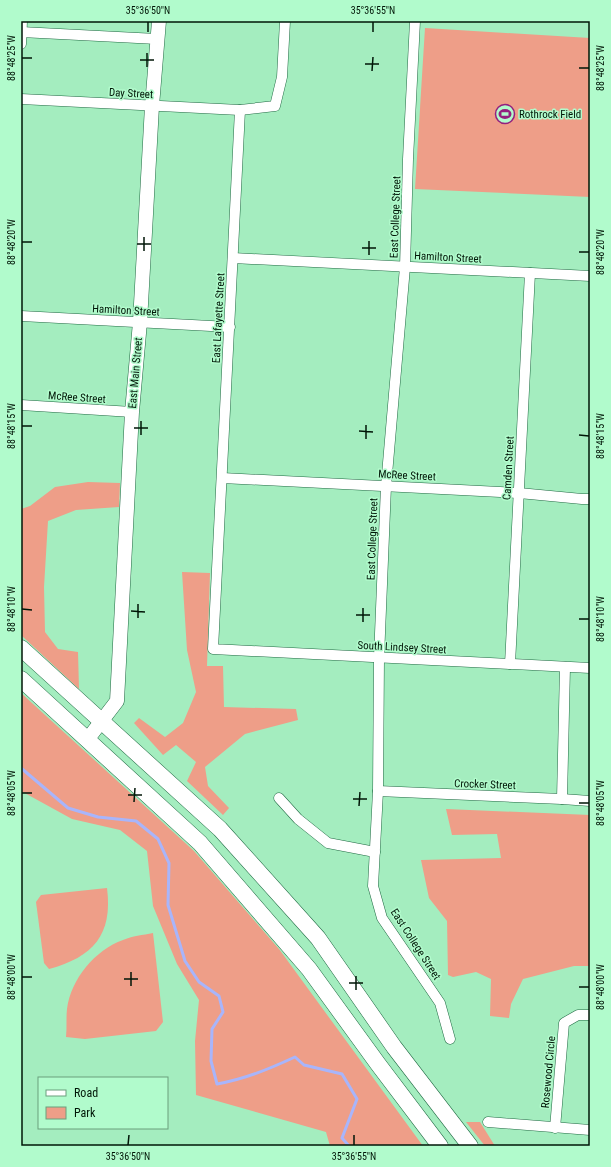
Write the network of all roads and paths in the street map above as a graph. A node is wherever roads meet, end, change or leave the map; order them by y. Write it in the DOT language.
graph roads {
  1 [pos="22,21"];
  2 [pos="159,21"];
  3 [pos="285,21"];
  4 [pos="416,21"];
  5 [pos="21,32"];
  6 [pos="157,39"];
  7 [pos="21,44"];
  8 [pos="21,99"];
  9 [pos="152,106"];
  10 [pos="240,110"];
  11 [pos="233,258"];
  12 [pos="405,267"];
  13 [pos="530,273"];
  14 [pos="590,276"];
  15 [pos="21,316"];
  16 [pos="140,322"];
  17 [pos="230,327"];
  18 [pos="21,405"];
  19 [pos="132,412"];
  20 [pos="222,478"];
  21 [pos="386,486"];
  22 [pos="519,493"];
  23 [pos="590,499"];
  24 [pos="21,648"];
  25 [pos="213,649"];
  26 [pos="379,658"];
  27 [pos="510,664"];
  28 [pos="565,667"];
  29 [pos="590,668"];
  30 [pos="21,680"];
  31 [pos="101,721"];
  32 [pos="87,740"];
  33 [pos="378,791"];
  34 [pos="279,798"];
  35 [pos="562,799"];
  36 [pos="590,801"];
  37 [pos="375,852"];
  38 [pos="590,1015"];
  39 [pos="450,1039"];
  40 [pos="488,1122"];
  41 [pos="555,1128"];
  42 [pos="590,1130"];
  43 [pos="440,1146"];
  44 [pos="470,1146"];
  1 -- 5 [label="street"];
  2 -- 6 [label="main road, East Main Street"];
  3 -- 10 [label="street"];
  4 -- 12 [label="street, East College Street"];
  5 -- 6 [label="street"];
  5 -- 7 [label="street"];
  6 -- 9 [label="main road, East Main Street"];
  8 -- 9 [label="street, Day Street"];
  9 -- 10 [label="street, Day Street"];
  9 -- 16 [label="main road, East Main Street"];
  10 -- 11 [label="street, East Lafayette Street"];
  11 -- 12 [label="street, Hamilton Street"];
  11 -- 17 [label="street, East Lafayette Street"];
  12 -- 13 [label="street, Hamilton Street"];
  12 -- 21 [label="street, East College Street"];
  13 -- 14 [label="street, Hamilton Street"];
  13 -- 22 [label="street, Camden Street"];
  15 -- 16 [label="street, Hamilton Street"];
  16 -- 17 [label="street, Hamilton Street"];
  16 -- 19 [label="main road, East Main Street"];
  17 -- 20 [label="street, East Lafayette Street"];
  18 -- 19 [label="street, McRee Street"];
  19 -- 31 [label="main road, East Main Street"];
  20 -- 21 [label="street, McRee Street"];
  20 -- 25 [label="street, East Lafayette Street"];
  21 -- 22 [label="street, McRee Street"];
  21 -- 26 [label="street, East College Street"];
  22 -- 23 [label="street, McRee Street"];
  22 -- 27 [label="street, Camden Street"];
  24 -- 31 [label="highway"];
  25 -- 26 [label="street, South Lindsey Street"];
  26 -- 27 [label="street, South Lindsey Street"];
  26 -- 33 [label="street, East College Street"];
  27 -- 28 [label="street, South Lindsey Street"];
  28 -- 29 [label="street, South Lindsey Street"];
  28 -- 35 [label="street"];
  30 -- 32 [label="highway"];
  31 -- 32 [label="main road, East Main Street"];
  31 -- 44 [label="highway"];
  32 -- 43 [label="highway"];
  33 -- 35 [label="street, Crocker Street"];
  33 -- 37 [label="street, East College Street"];
  34 -- 37 [label="street"];
  35 -- 36 [label="street, Crocker Street"];
  37 -- 39 [label="street, East College Street"];
  38 -- 41 [label="street, Rosewood Circle"];
  40 -- 41 [label="street"];
  41 -- 42 [label="street"];
}
